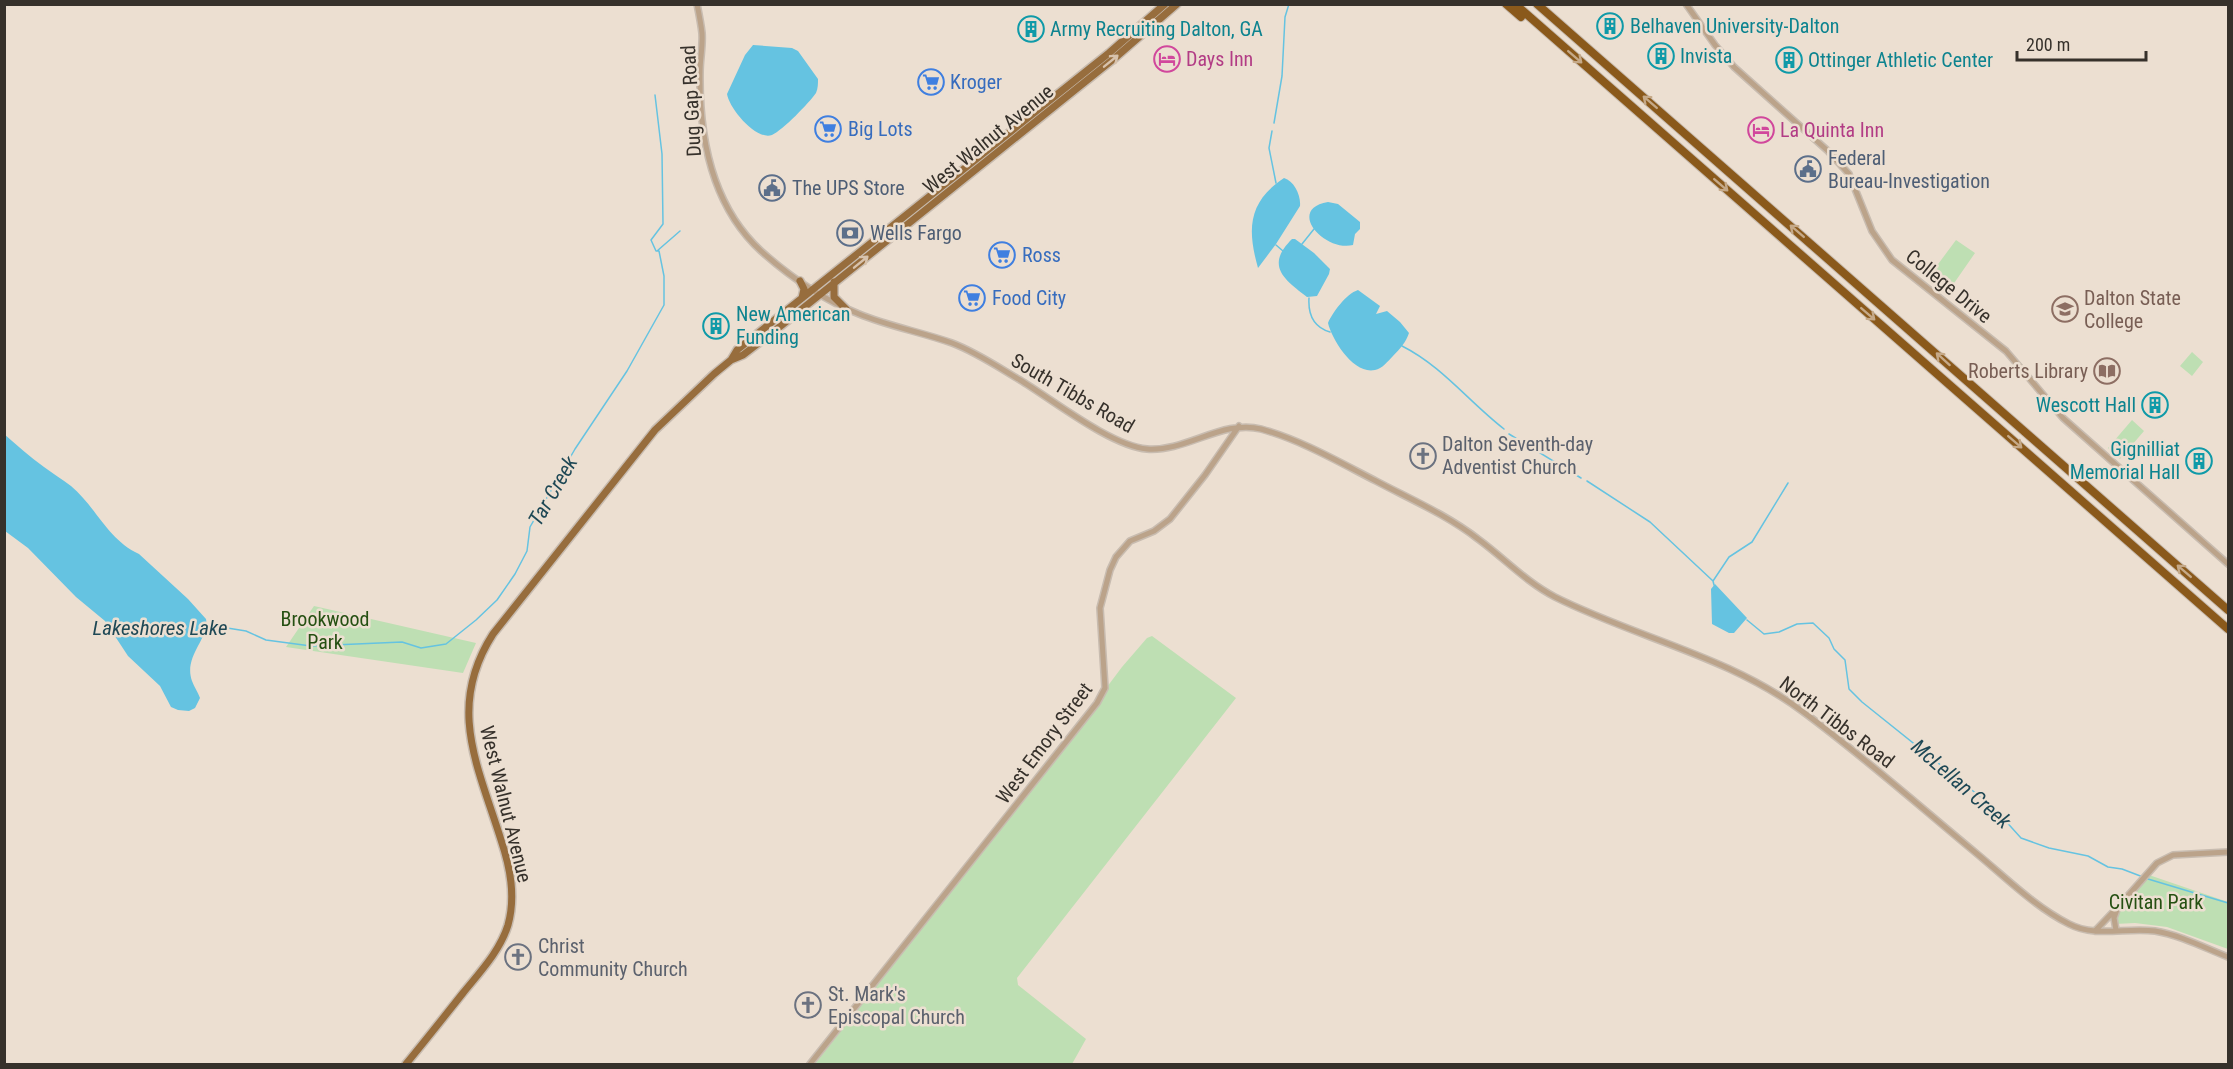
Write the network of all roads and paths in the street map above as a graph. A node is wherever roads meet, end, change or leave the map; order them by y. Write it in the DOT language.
graph roads {
  1 [pos="697,4"];
  2 [pos="1165,4"];
  3 [pos="1177,4"];
  4 [pos="1506,4"];
  5 [pos="1515,4"];
  6 [pos="1537,4"];
  7 [pos="1686,4"];
  8 [pos="1554,39"];
  9 [pos="800,281"];
  10 [pos="834,282"];
  11 [pos="817,291"];
  12 [pos="802,299"];
  13 [pos="846,309"];
  14 [pos="731,360"];
  15 [pos="1239,426"];
  16 [pos="2229,564"];
  17 [pos="1531,583"];
  18 [pos="2229,610"];
  19 [pos="2229,629"];
  20 [pos="2229,852"];
  21 [pos="2118,907"];
  22 [pos="2116,930"];
  23 [pos="2095,931"];
  24 [pos="2229,957"];
  25 [pos="406,1065"];
  26 [pos="810,1065"];
  1 -- 9 [label="street, Dug Gap Road"];
  2 -- 11 [label="main road, West Walnut Avenue"];
  10 -- 3 [label="main road, West Walnut Avenue, one-way"];
  4 -- 8 [label="highway"];
  5 -- 8 [label="highway"];
  18 -- 6 [label="highway, one-way"];
  7 -- 16 [label="street, College Drive"];
  8 -- 19 [label="highway, one-way"];
  9 -- 11 [label="street, Dug Gap Road"];
  9 -- 12 [label="main road"];
  10 -- 11 [label="main road, West Walnut Avenue"];
  10 -- 13 [label="main road"];
  11 -- 12 [label="main road, West Walnut Avenue"];
  11 -- 13 [label="street, South Tibbs Road"];
  11 -- 14 [label="main road, West Walnut Avenue"];
  12 -- 14 [label="main road, West Walnut Avenue"];
  13 -- 15 [label="street, South Tibbs Road"];
  14 -- 25 [label="main road, West Walnut Avenue"];
  15 -- 17 [label="street, South Tibbs Road"];
  15 -- 26 [label="street, West Emory Street"];
  17 -- 23 [label="street, North Tibbs Road"];
  20 -- 21 [label="street"];
  21 -- 22 [label="street"];
  21 -- 23 [label="street"];
  22 -- 23 [label="street, North Tibbs Road"];
  22 -- 24 [label="street, North Tibbs Road"];
}
